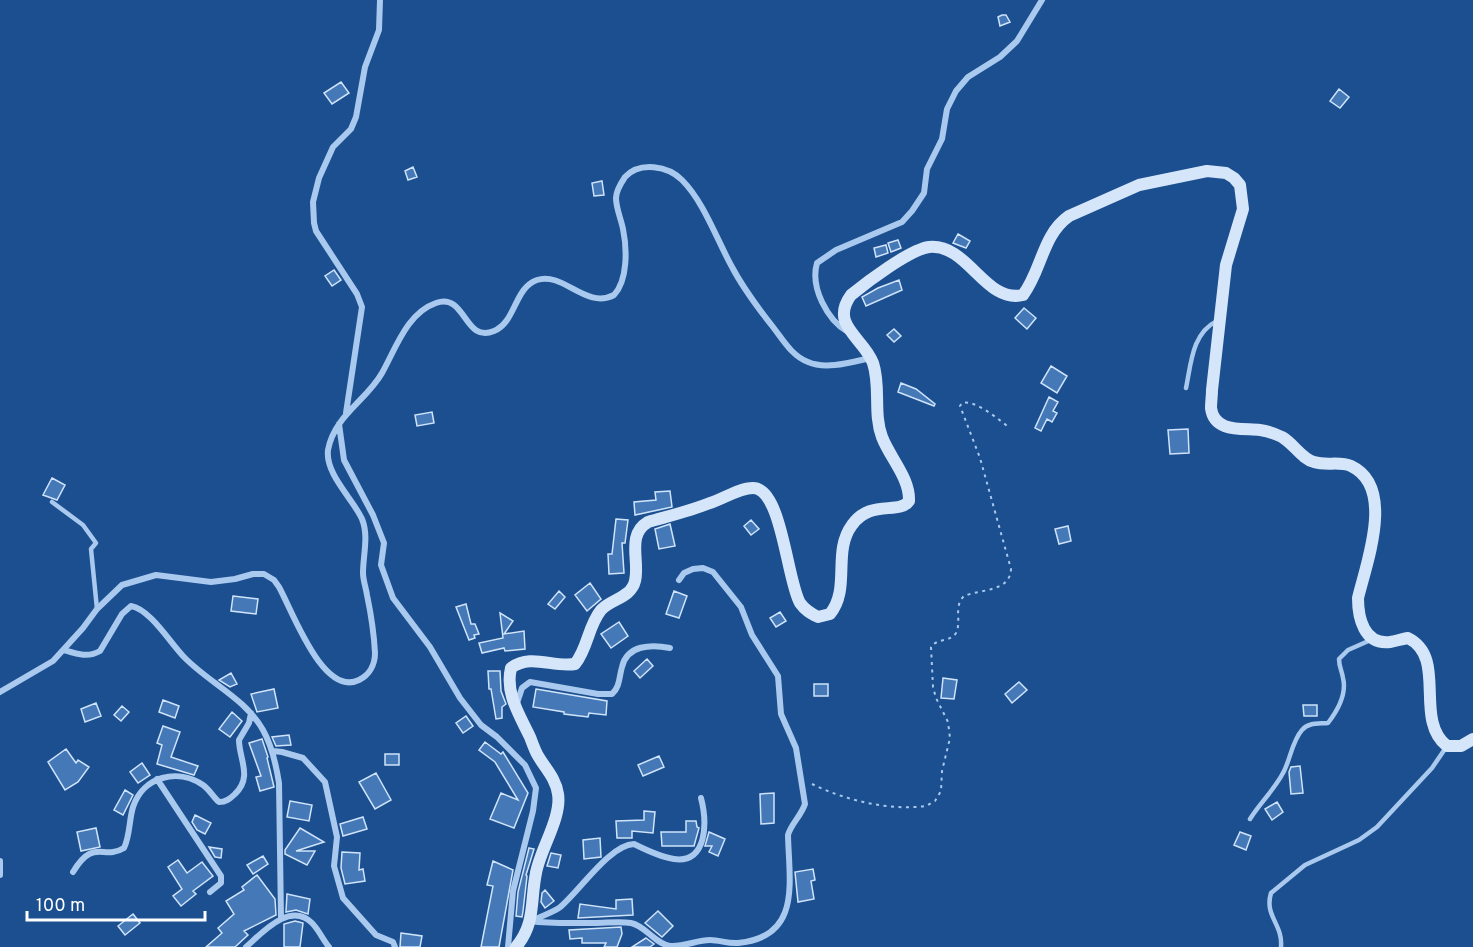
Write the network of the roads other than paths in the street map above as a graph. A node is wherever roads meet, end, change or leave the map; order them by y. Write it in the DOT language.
graph roads {
  1 [pos="380,0"];
  2 [pos="1041,0"];
  3 [pos="1219,320"];
  4 [pos="851,334"];
  5 [pos="870,358"];
  6 [pos="1186,388"];
  7 [pos="339,424"];
  8 [pos="52,502"];
  9 [pos="679,580"];
  10 [pos="97,609"];
  11 [pos="1373,639"];
  12 [pos="670,648"];
  13 [pos="64,650"];
  14 [pos="0,692"];
  15 [pos="516,710"];
  16 [pos="251,713"];
  17 [pos="1473,739"];
  18 [pos="1447,746"];
  19 [pos="273,752"];
  20 [pos="157,779"];
  21 [pos="701,798"];
  22 [pos="1250,819"];
  23 [pos="0,861"];
  24 [pos="73,872"];
  25 [pos="0,875"];
  26 [pos="210,892"];
  27 [pos="281,919"];
  28 [pos="530,921"];
  29 [pos="246,947"];
  30 [pos="329,947"];
  31 [pos="395,947"];
  32 [pos="508,947"];
  33 [pos="516,947"];
  34 [pos="1281,947"];
  1 -- 7 [label="street"];
  2 -- 4 [label="street"];
  3 -- 4 [label="street"];
  3 -- 6 [label="lane"];
  3 -- 11 [label="street"];
  4 -- 5 [label="street"];
  5 -- 7 [label="street"];
  5 -- 15 [label="street"];
  7 -- 10 [label="street"];
  7 -- 32 [label="street"];
  8 -- 10 [label="lane"];
  9 -- 28 [label="street"];
  10 -- 13 [label="street"];
  11 -- 18 [label="street"];
  11 -- 22 [label="lane"];
  12 -- 15 [label="street"];
  13 -- 14 [label="street"];
  13 -- 16 [label="street"];
  15 -- 28 [label="street"];
  16 -- 19 [label="street"];
  16 -- 20 [label="street"];
  17 -- 18 [label="street"];
  18 -- 34 [label="lane"];
  19 -- 27 [label="street"];
  19 -- 31 [label="street"];
  20 -- 24 [label="street"];
  20 -- 26 [label="street"];
  21 -- 28 [label="street"];
  23 -- 25 [label="street"];
  27 -- 29 [label="street"];
  27 -- 30 [label="street"];
  28 -- 33 [label="street"];
}
